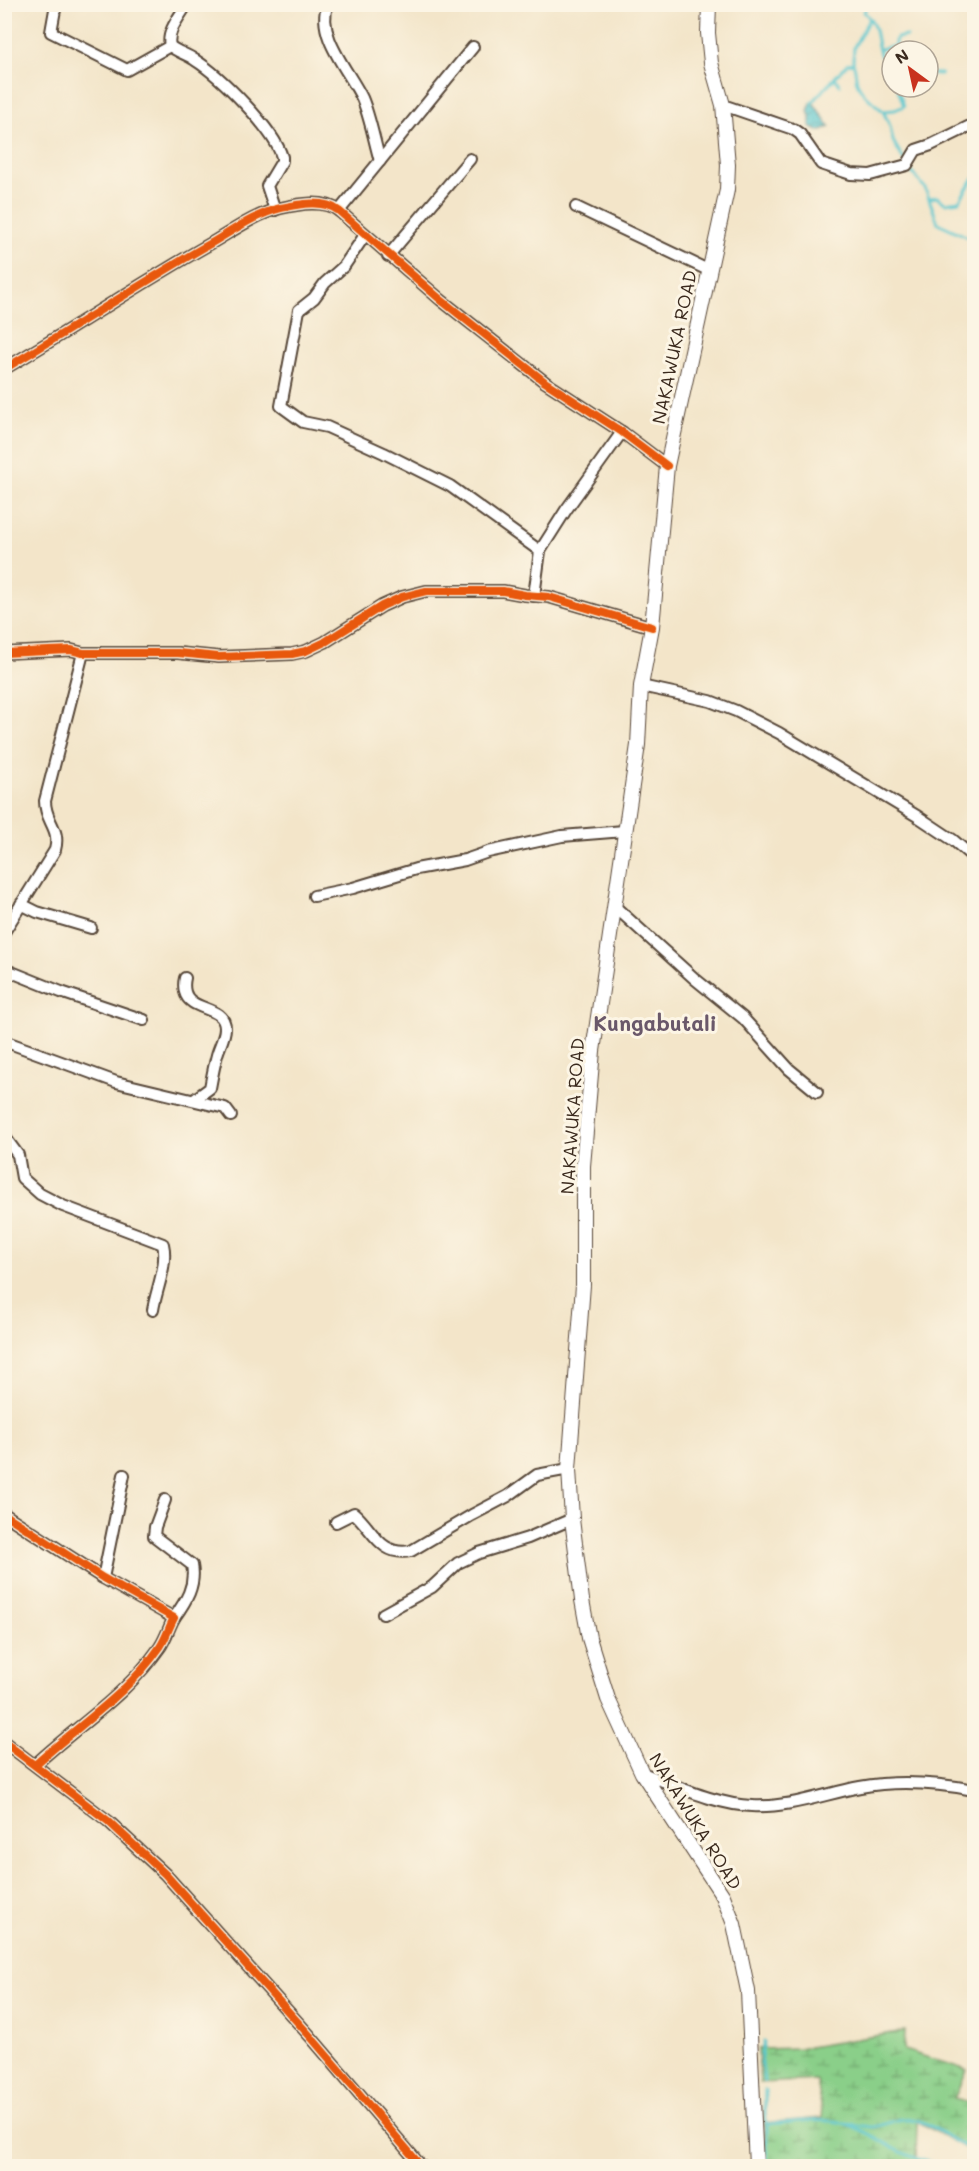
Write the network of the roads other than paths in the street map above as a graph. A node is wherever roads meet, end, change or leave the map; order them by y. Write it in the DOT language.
graph roads {
  1 [pos="56,4"];
  2 [pos="188,4"];
  3 [pos="328,4"];
  4 [pos="709,4"];
  5 [pos="170,46"];
  6 [pos="473,47"];
  7 [pos="723,105"];
  8 [pos="975,123"];
  9 [pos="470,159"];
  10 [pos="380,160"];
  11 [pos="576,207"];
  12 [pos="275,210"];
  13 [pos="339,211"];
  14 [pos="365,235"];
  15 [pos="388,256"];
  16 [pos="710,271"];
  17 [pos="4,369"];
  18 [pos="622,432"];
  19 [pos="667,466"];
  20 [pos="540,551"];
  21 [pos="534,596"];
  22 [pos="652,627"];
  23 [pos="4,653"];
  24 [pos="83,653"];
  25 [pos="641,686"];
  26 [pos="624,831"];
  27 [pos="975,858"];
  28 [pos="314,896"];
  29 [pos="21,904"];
  30 [pos="614,906"];
  31 [pos="91,928"];
  32 [pos="4,932"];
  33 [pos="4,969"];
  34 [pos="184,978"];
  35 [pos="144,1020"];
  36 [pos="4,1041"];
  37 [pos="817,1092"];
  38 [pos="195,1099"];
  39 [pos="231,1116"];
  40 [pos="4,1136"];
  41 [pos="153,1310"];
  42 [pos="569,1469"];
  43 [pos="124,1475"];
  44 [pos="165,1500"];
  45 [pos="4,1514"];
  46 [pos="572,1519"];
  47 [pos="336,1522"];
  48 [pos="103,1578"];
  49 [pos="383,1614"];
  50 [pos="174,1618"];
  51 [pos="4,1742"];
  52 [pos="36,1764"];
  53 [pos="642,1773"];
  54 [pos="975,1790"];
  55 [pos="422,2166"];
  56 [pos="756,2166"];
  1 -- 5 [label="street"];
  2 -- 5 [label="street"];
  3 -- 10 [label="street"];
  4 -- 7 [label="main road, NAKAWUKA ROAD"];
  5 -- 12 [label="street"];
  6 -- 10 [label="street"];
  7 -- 8 [label="street"];
  7 -- 16 [label="main road, NAKAWUKA ROAD"];
  9 -- 15 [label="street"];
  10 -- 13 [label="street"];
  11 -- 16 [label="street"];
  12 -- 13 [label="street"];
  12 -- 17 [label="street"];
  13 -- 14 [label="street"];
  14 -- 15 [label="street"];
  14 -- 20 [label="street"];
  15 -- 18 [label="street"];
  16 -- 19 [label="main road, NAKAWUKA ROAD"];
  18 -- 19 [label="street"];
  18 -- 20 [label="street"];
  19 -- 22 [label="main road, NAKAWUKA ROAD"];
  20 -- 21 [label="street"];
  21 -- 22 [label="street"];
  21 -- 24 [label="street"];
  22 -- 25 [label="main road, NAKAWUKA ROAD"];
  23 -- 24 [label="street"];
  24 -- 29 [label="street"];
  25 -- 26 [label="main road, NAKAWUKA ROAD"];
  25 -- 27 [label="street"];
  26 -- 28 [label="street"];
  26 -- 30 [label="main road, NAKAWUKA ROAD"];
  29 -- 31 [label="street"];
  29 -- 32 [label="street"];
  30 -- 37 [label="street"];
  30 -- 42 [label="main road, NAKAWUKA ROAD"];
  33 -- 35 [label="street"];
  34 -- 38 [label="street"];
  36 -- 38 [label="street"];
  38 -- 39 [label="street"];
  40 -- 41 [label="street"];
  42 -- 46 [label="main road, NAKAWUKA ROAD"];
  42 -- 47 [label="street"];
  43 -- 48 [label="street"];
  44 -- 50 [label="street"];
  45 -- 48 [label="street"];
  46 -- 49 [label="street"];
  46 -- 53 [label="main road, NAKAWUKA ROAD"];
  48 -- 50 [label="street"];
  50 -- 52 [label="street"];
  51 -- 52 [label="street"];
  52 -- 55 [label="street"];
  53 -- 54 [label="street"];
  53 -- 56 [label="main road, NAKAWUKA ROAD"];
}
